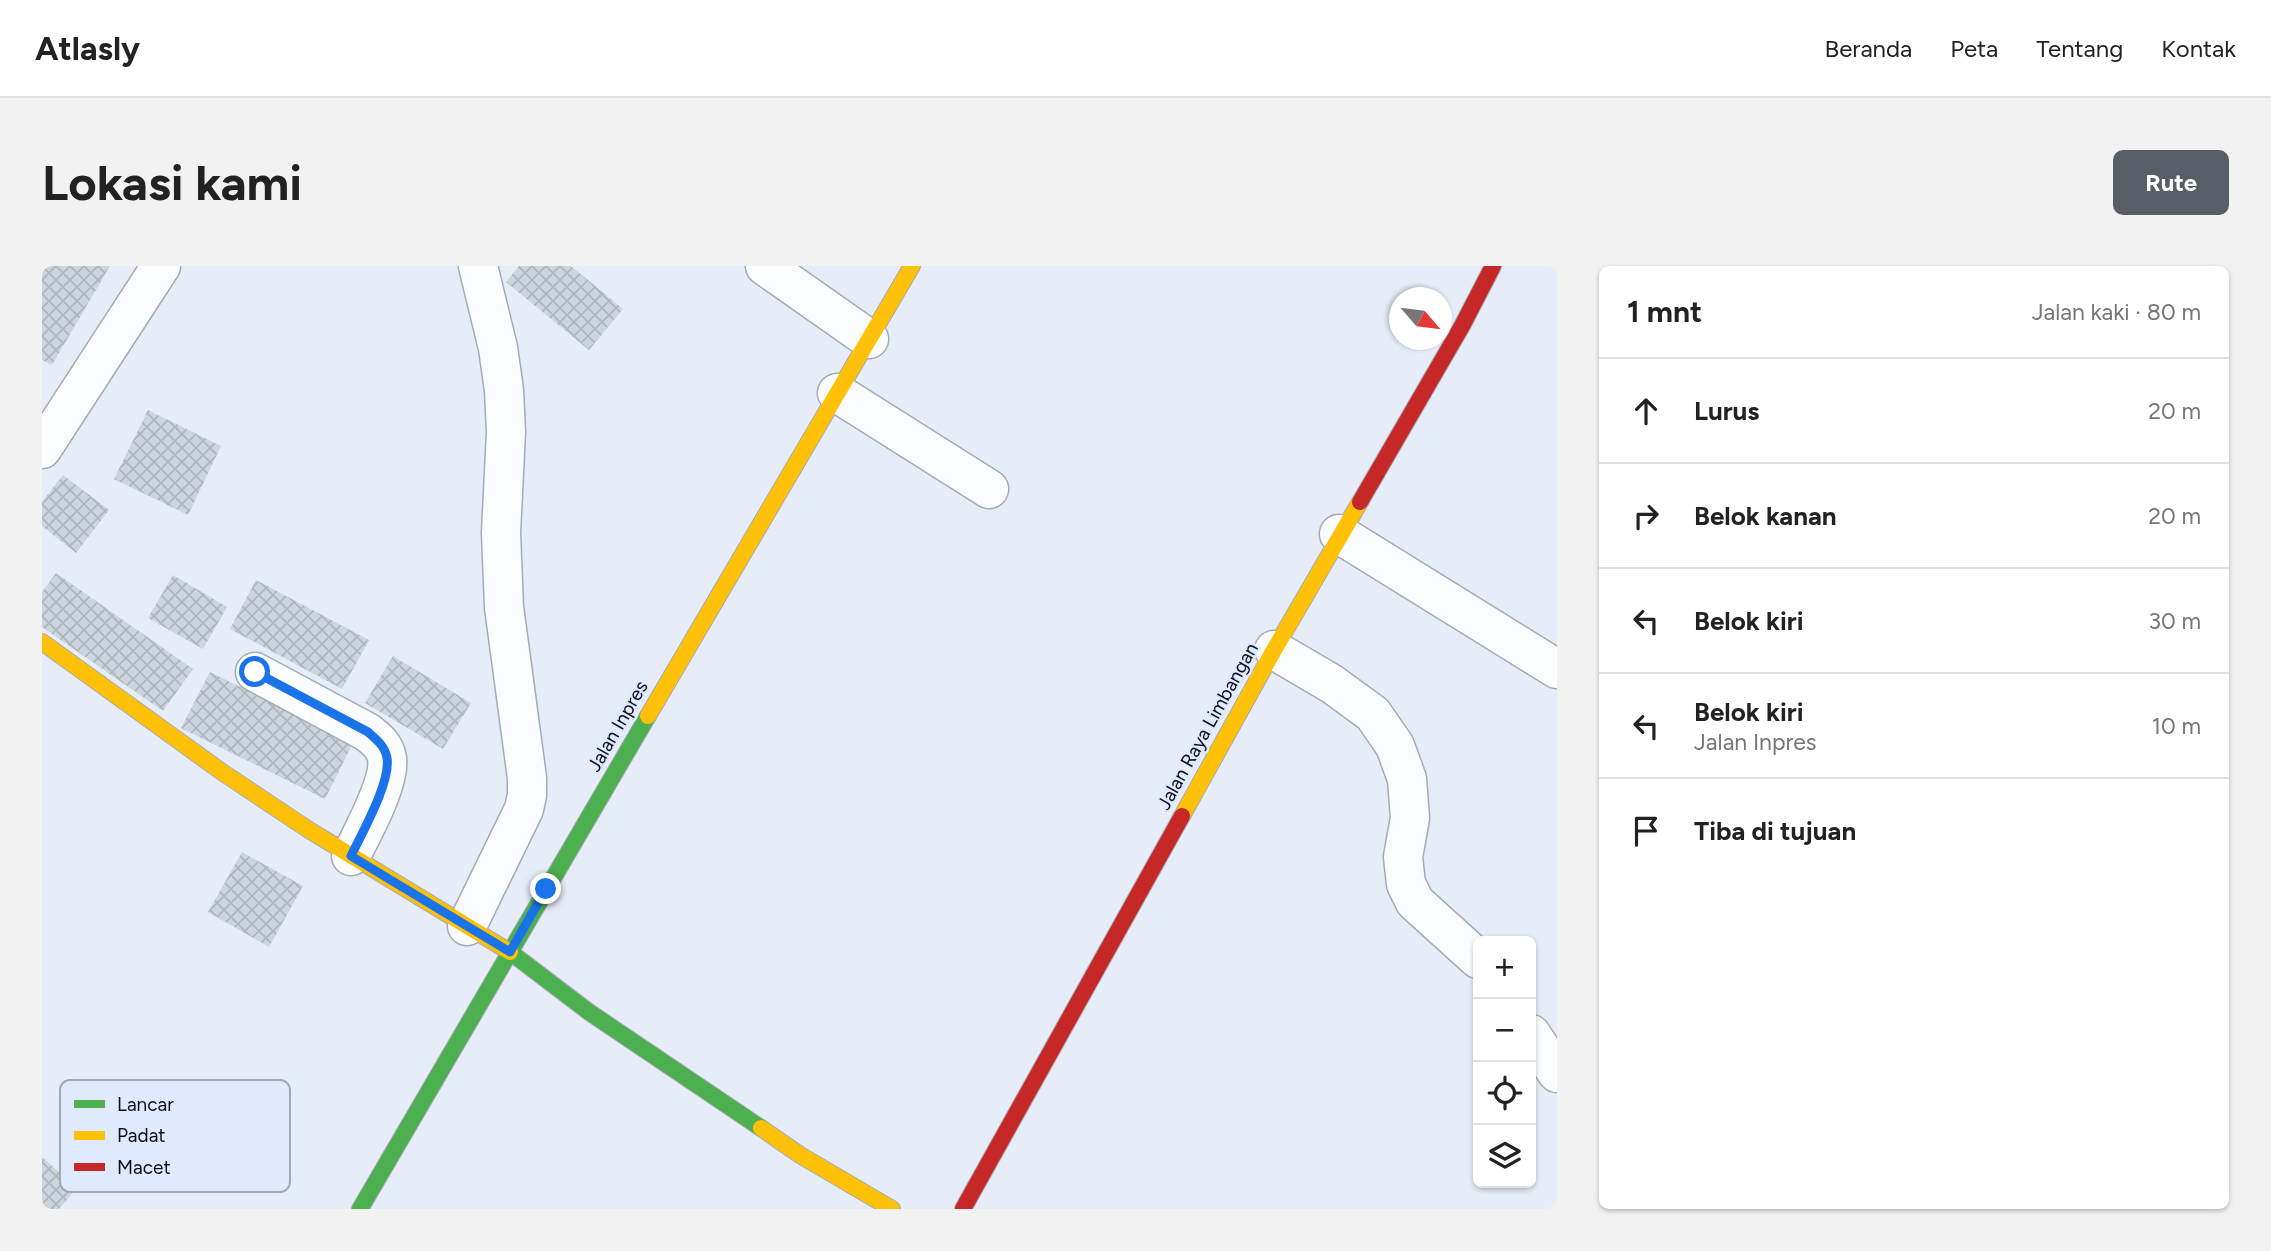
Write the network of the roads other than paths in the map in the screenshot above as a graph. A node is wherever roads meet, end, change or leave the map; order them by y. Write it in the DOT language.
graph roads {
  1 [pos="161,266"];
  2 [pos="478,266"];
  3 [pos="765,266"];
  4 [pos="912,266"];
  5 [pos="1493,266"];
  6 [pos="869,339"];
  7 [pos="837,393"];
  8 [pos="42,449"];
  9 [pos="989,489"];
  10 [pos="1339,534"];
  11 [pos="42,642"];
  12 [pos="1273,650"];
  13 [pos="1557,669"];
  14 [pos="255,672"];
  15 [pos="351,856"];
  16 [pos="467,926"];
  17 [pos="510,952"];
  18 [pos="1473,954"];
  19 [pos="1536,1042"];
  20 [pos="1557,1073"];
  21 [pos="360,1209"];
  22 [pos="892,1209"];
  23 [pos="963,1209"];
  1 -- 8 [label="street"];
  2 -- 16 [label="street"];
  3 -- 6 [label="street"];
  4 -- 6 [label="main road, Jalan Inpres"];
  5 -- 10 [label="main road, Jalan Raya Limbangan"];
  6 -- 7 [label="main road, Jalan Inpres"];
  7 -- 9 [label="street"];
  7 -- 17 [label="main road, Jalan Inpres"];
  10 -- 12 [label="main road, Jalan Raya Limbangan"];
  10 -- 13 [label="street"];
  11 -- 15 [label="main road"];
  12 -- 18 [label="street"];
  12 -- 23 [label="main road, Jalan Raya Limbangan"];
  14 -- 15 [label="street"];
  15 -- 16 [label="main road"];
  16 -- 17 [label="main road"];
  17 -- 21 [label="main road, Jalan Inpres"];
  17 -- 22 [label="main road"];
  19 -- 20 [label="street"];
}
